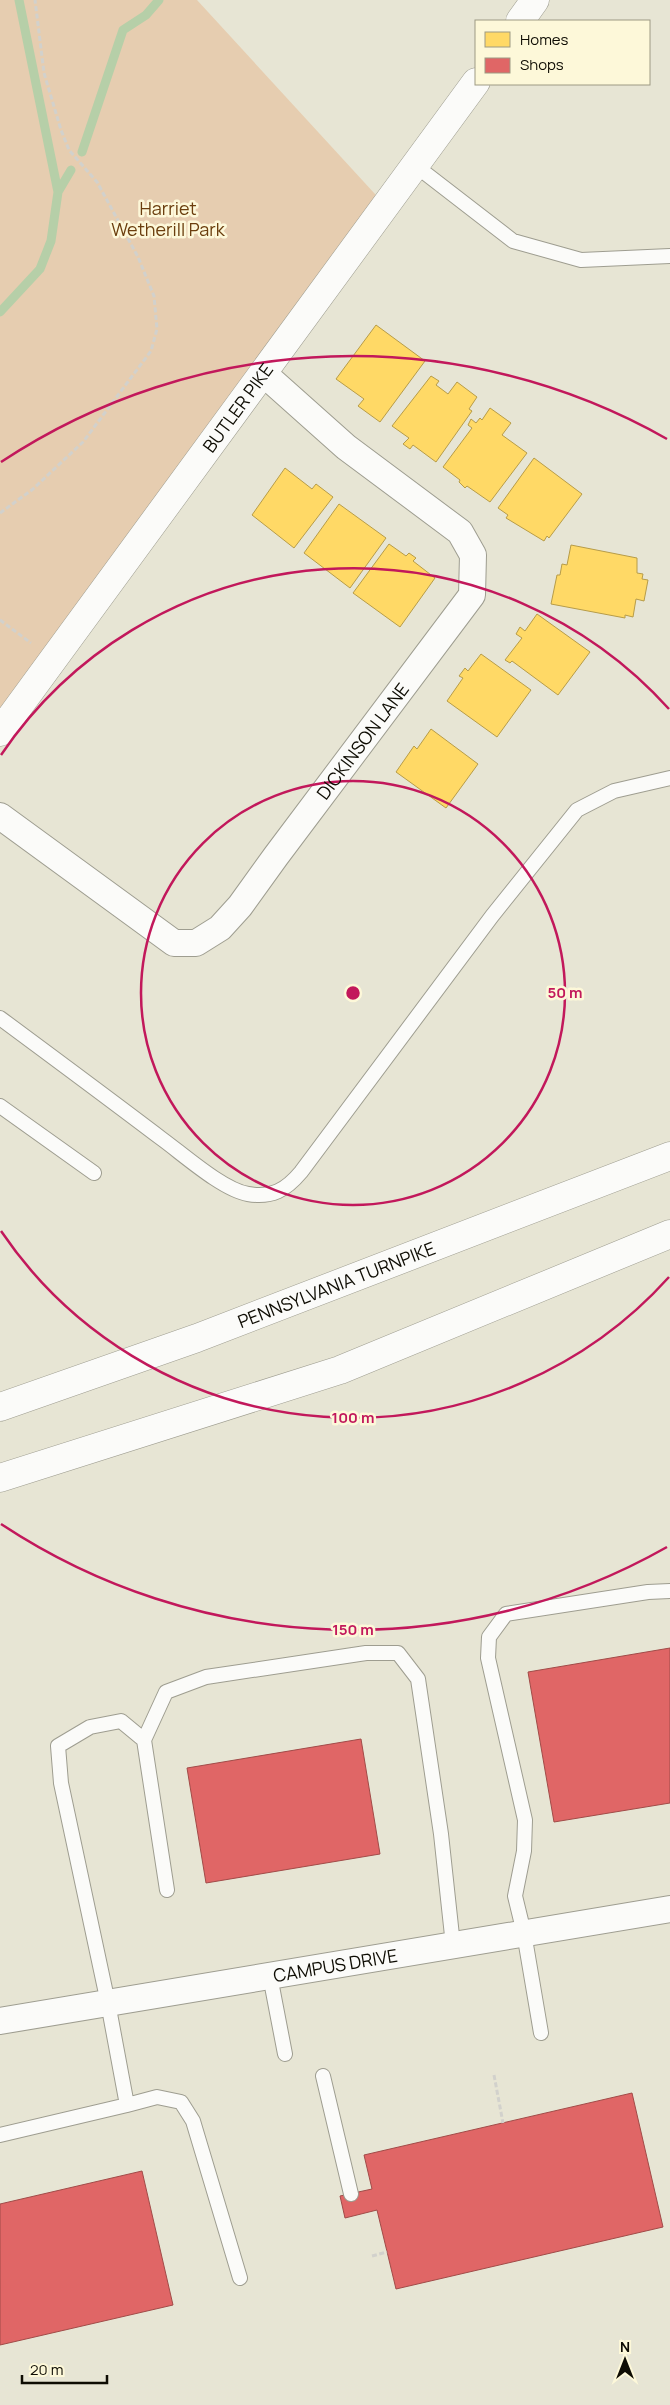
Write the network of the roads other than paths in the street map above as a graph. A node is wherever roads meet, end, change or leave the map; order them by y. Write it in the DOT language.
graph roads {
  1 [pos="535,0"];
  2 [pos="521,20"];
  3 [pos="475,83"];
  4 [pos="416,166"];
  5 [pos="670,256"];
  6 [pos="264,373"];
  7 [pos="0,732"];
  8 [pos="670,778"];
  9 [pos="0,816"];
  10 [pos="0,1018"];
  11 [pos="0,1106"];
  12 [pos="670,1156"];
  13 [pos="94,1173"];
  14 [pos="670,1234"];
  15 [pos="0,1407"];
  16 [pos="0,1478"];
  17 [pos="670,1591"];
  18 [pos="144,1740"];
  19 [pos="167,1890"];
  20 [pos="670,1909"];
  21 [pos="524,1933"];
  22 [pos="453,1945"];
  23 [pos="270,1976"];
  24 [pos="108,2003"];
  25 [pos="0,2021"];
  26 [pos="541,2033"];
  27 [pos="285,2054"];
  28 [pos="323,2076"];
  29 [pos="127,2104"];
  30 [pos="0,2135"];
  31 [pos="351,2194"];
  32 [pos="240,2278"];
  1 -- 2 [label="main road"];
  3 -- 4 [label="main road, BUTLER PIKE"];
  4 -- 5 [label="lane"];
  4 -- 6 [label="main road, BUTLER PIKE"];
  6 -- 7 [label="main road, BUTLER PIKE"];
  6 -- 9 [label="street, DICKINSON LANE"];
  8 -- 10 [label="lane"];
  11 -- 13 [label="lane"];
  12 -- 15 [label="main road, PENNSYLVANIA TURNPIKE"];
  14 -- 16 [label="main road"];
  17 -- 21 [label="lane"];
  18 -- 19 [label="lane"];
  18 -- 22 [label="lane"];
  18 -- 24 [label="lane"];
  20 -- 21 [label="street, CAMPUS DRIVE"];
  21 -- 22 [label="street, CAMPUS DRIVE"];
  21 -- 26 [label="lane"];
  22 -- 23 [label="street, CAMPUS DRIVE"];
  23 -- 24 [label="street, CAMPUS DRIVE"];
  23 -- 27 [label="lane"];
  24 -- 25 [label="street, CAMPUS DRIVE"];
  24 -- 29 [label="lane"];
  28 -- 31 [label="lane"];
  29 -- 30 [label="lane"];
  29 -- 32 [label="lane"];
}
